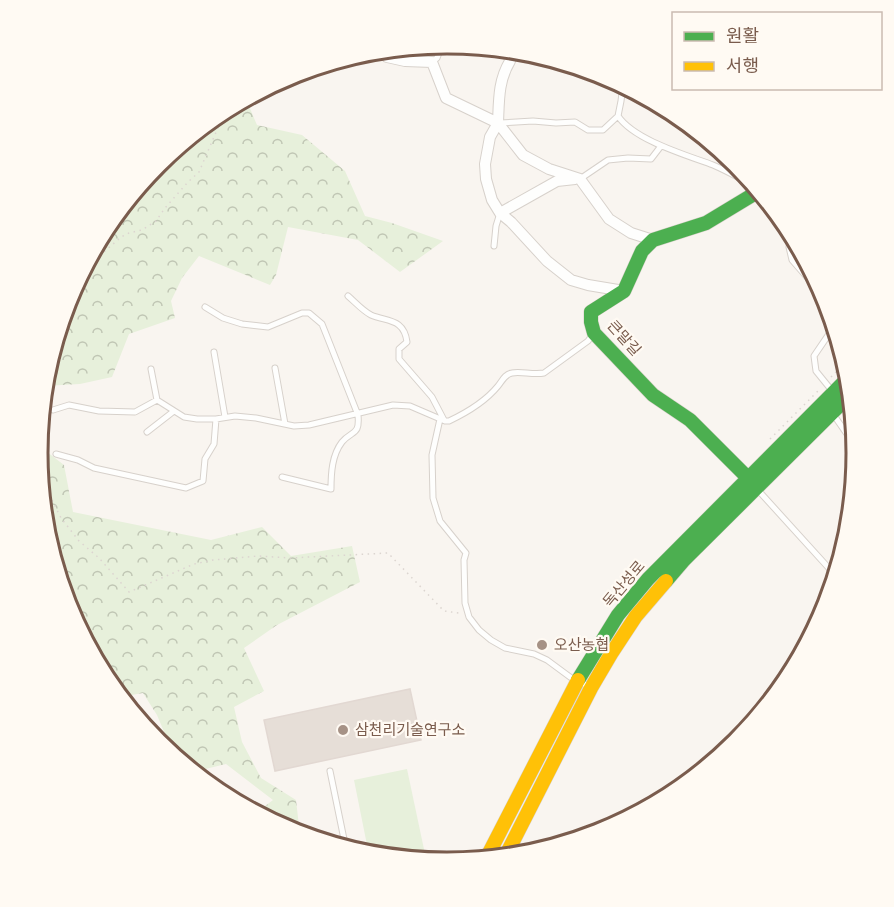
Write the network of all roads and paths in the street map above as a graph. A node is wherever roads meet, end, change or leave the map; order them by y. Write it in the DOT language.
graph roads {
  1 [pos="438,54"];
  2 [pos="393,58"];
  3 [pos="510,60"];
  4 [pos="432,62"];
  5 [pos="621,95"];
  6 [pos="618,116"];
  7 [pos="498,123"];
  8 [pos="218,127"];
  9 [pos="661,146"];
  10 [pos="733,175"];
  11 [pos="580,179"];
  12 [pos="751,196"];
  13 [pos="500,213"];
  14 [pos="653,240"];
  15 [pos="494,246"];
  16 [pos="789,248"];
  17 [pos="100,257"];
  18 [pos="802,272"];
  19 [pos="624,291"];
  20 [pos="348,296"];
  21 [pos="206,307"];
  22 [pos="594,333"];
  23 [pos="828,336"];
  24 [pos="214,352"];
  25 [pos="275,368"];
  26 [pos="151,369"];
  27 [pos="840,386"];
  28 [pos="834,392"];
  29 [pos="157,400"];
  30 [pos="843,402"];
  31 [pos="53,410"];
  32 [pos="174,411"];
  33 [pos="832,412"];
  34 [pos="358,414"];
  35 [pos="225,417"];
  36 [pos="216,419"];
  37 [pos="443,420"];
  38 [pos="285,424"];
  39 [pos="844,430"];
  40 [pos="147,432"];
  41 [pos="56,454"];
  42 [pos="282,477"];
  43 [pos="752,483"];
  44 [pos="50,497"];
  45 [pos="829,568"];
  46 [pos="469,615"];
  47 [pos="577,681"];
  48 [pos="591,688"];
  49 [pos="330,771"];
  50 [pos="344,839"];
  51 [pos="511,847"];
  52 [pos="491,850"];
  1 -- 4 [label="lane"];
  2 -- 4 [label="street"];
  3 -- 7 [label="street"];
  4 -- 7 [label="street"];
  5 -- 6 [label="lane"];
  6 -- 7 [label="lane"];
  6 -- 9 [label="lane"];
  7 -- 11 [label="street"];
  7 -- 13 [label="street"];
  8 -- 17 [label="path"];
  9 -- 10 [label="lane"];
  9 -- 11 [label="lane"];
  11 -- 13 [label="street"];
  11 -- 14 [label="street"];
  12 -- 14 [label="street"];
  13 -- 15 [label="lane"];
  13 -- 19 [label="street"];
  14 -- 19 [label="street"];
  16 -- 18 [label="lane"];
  19 -- 22 [label="street, 큰말길"];
  20 -- 37 [label="lane"];
  21 -- 34 [label="lane"];
  22 -- 37 [label="lane"];
  22 -- 43 [label="street, 큰말길"];
  23 -- 28 [label="lane"];
  24 -- 35 [label="lane"];
  25 -- 38 [label="lane"];
  26 -- 29 [label="lane"];
  27 -- 28 [label="street, 독산성로"];
  28 -- 43 [label="street, 독산성로"];
  29 -- 31 [label="lane"];
  29 -- 32 [label="lane"];
  30 -- 33 [label="street, 독산성로"];
  32 -- 36 [label="lane"];
  32 -- 40 [label="lane"];
  33 -- 39 [label="lane"];
  33 -- 43 [label="street, 독산성로"];
  34 -- 37 [label="lane"];
  34 -- 38 [label="lane"];
  34 -- 42 [label="lane"];
  35 -- 36 [label="lane"];
  35 -- 38 [label="lane"];
  36 -- 41 [label="lane"];
  37 -- 46 [label="lane"];
  43 -- 45 [label="lane"];
  43 -- 47 [label="street, 독산성로"];
  43 -- 48 [label="street, 독산성로"];
  44 -- 46 [label="path"];
  46 -- 47 [label="lane"];
  47 -- 48 [label="lane"];
  47 -- 52 [label="street, 독산성로"];
  48 -- 51 [label="street, 독산성로"];
  49 -- 50 [label="lane"];
}
